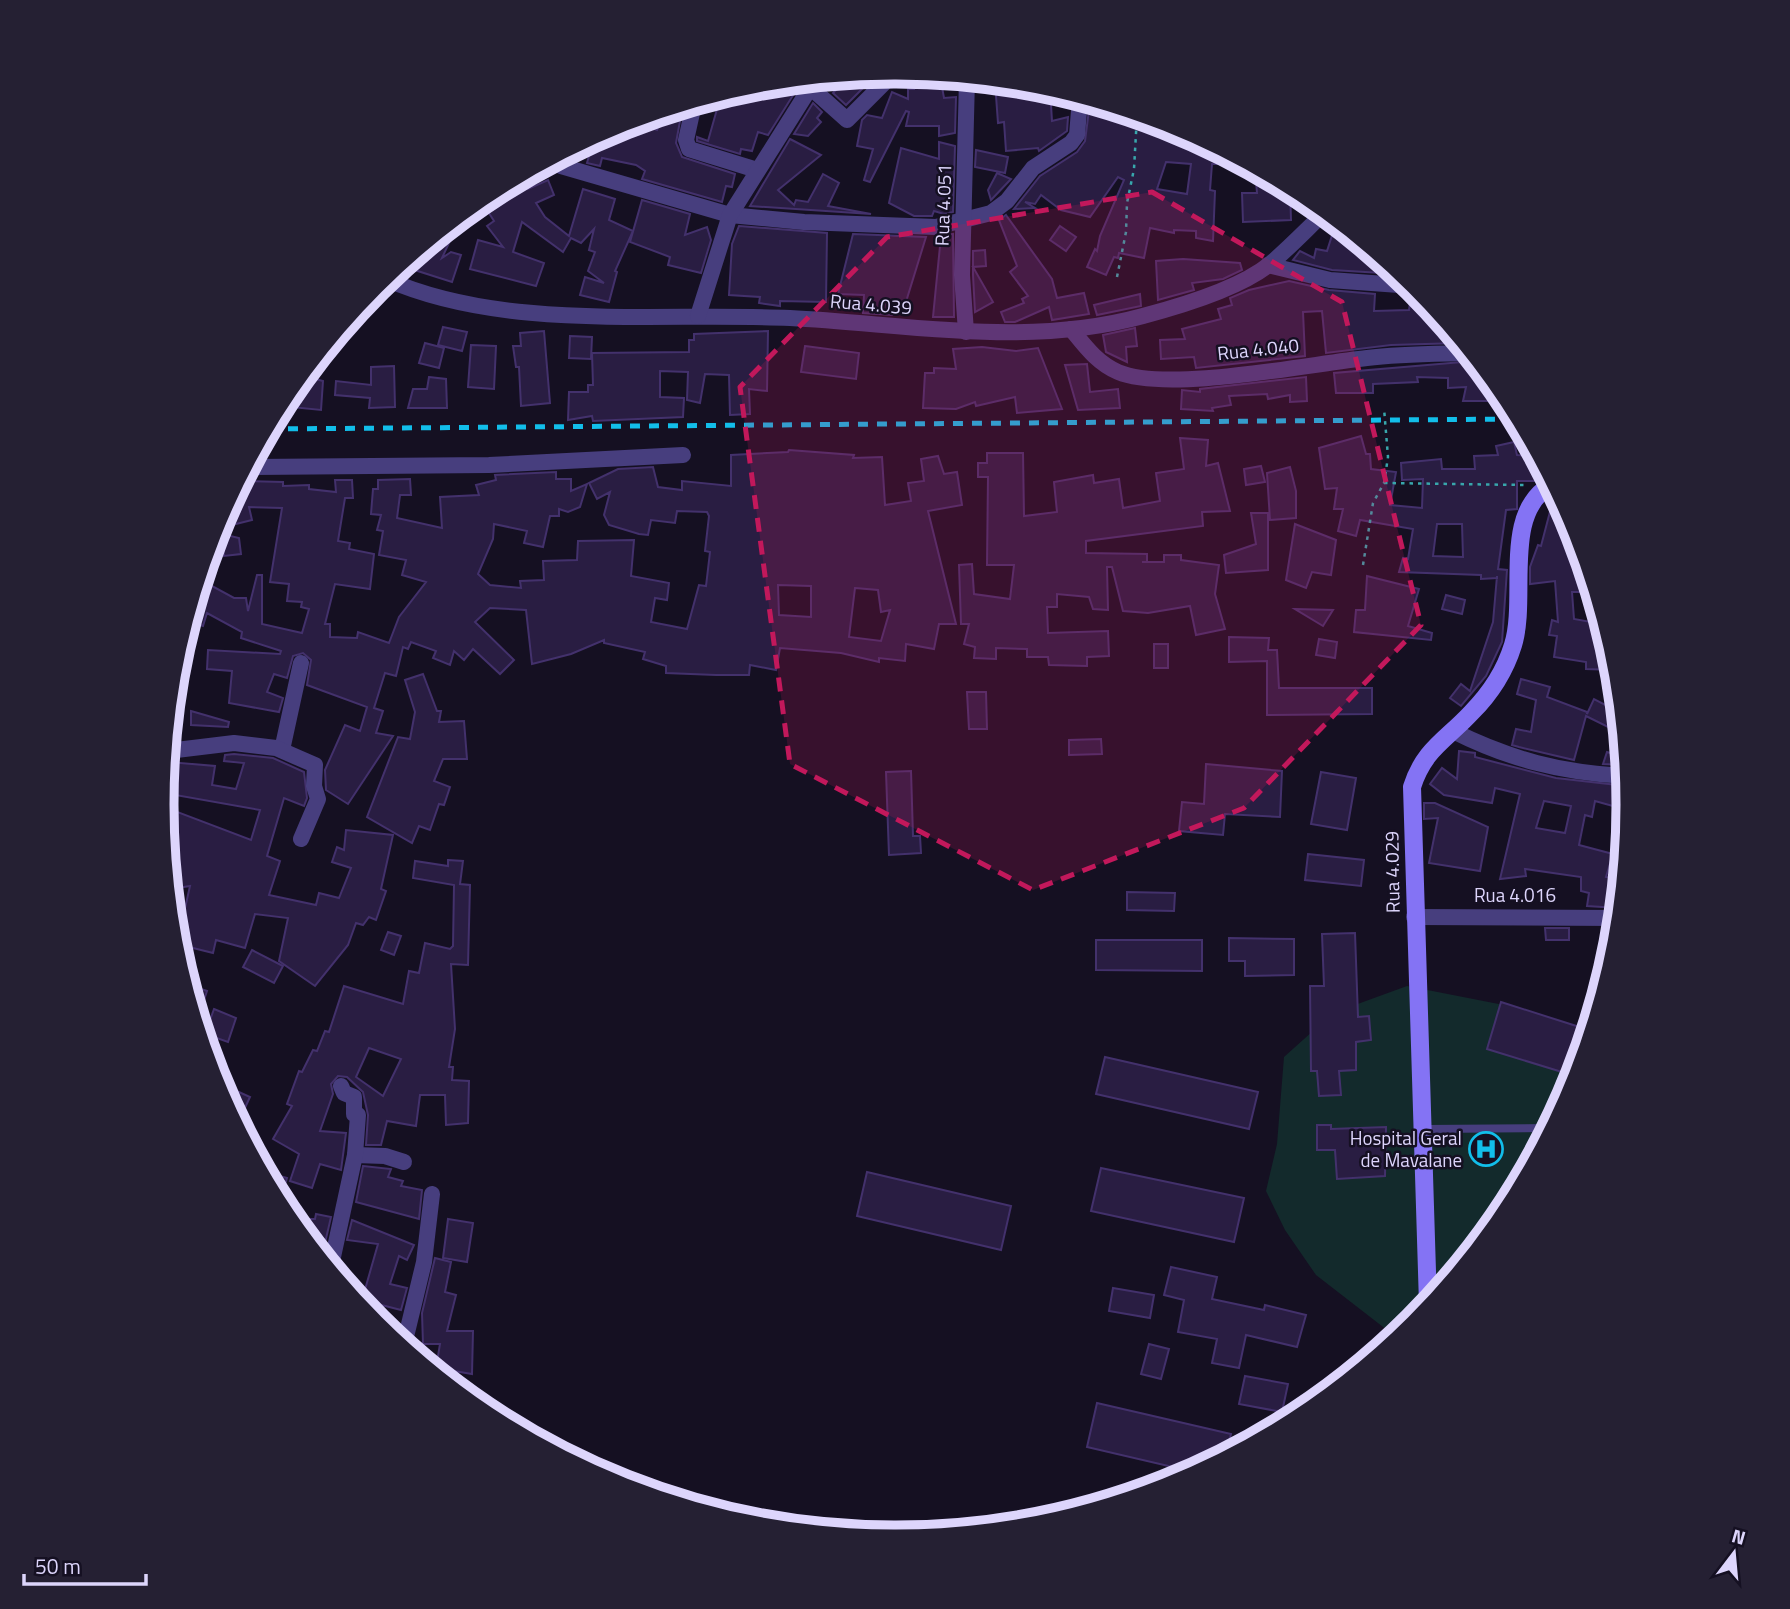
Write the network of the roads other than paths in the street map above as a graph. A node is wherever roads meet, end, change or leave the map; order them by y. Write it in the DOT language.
graph roads {
  1 [pos="882,85"];
  2 [pos="967,88"];
  3 [pos="809,89"];
  4 [pos="818,89"];
  5 [pos="1079,109"];
  6 [pos="692,114"];
  7 [pos="561,166"];
  8 [pos="757,170"];
  9 [pos="730,215"];
  10 [pos="962,219"];
  11 [pos="1316,220"];
  12 [pos="1268,265"];
  13 [pos="398,284"];
  14 [pos="1393,285"];
  15 [pos="698,316"];
  16 [pos="1071,329"];
  17 [pos="966,332"];
  18 [pos="1457,353"];
  19 [pos="683,454"];
  20 [pos="259,467"];
  21 [pos="1543,491"];
  22 [pos="301,663"];
  23 [pos="1453,731"];
  24 [pos="177,750"];
  25 [pos="282,750"];
  26 [pos="1615,774"];
  27 [pos="301,839"];
  28 [pos="1414,917"];
  29 [pos="1606,918"];
  30 [pos="341,1086"];
  31 [pos="1538,1128"];
  32 [pos="1424,1129"];
  33 [pos="355,1155"];
  34 [pos="404,1161"];
  35 [pos="432,1194"];
  36 [pos="333,1256"];
  37 [pos="1428,1290"];
  38 [pos="407,1334"];
  1 -- 4 [label="street"];
  2 -- 10 [label="street, Rua 4.051"];
  3 -- 8 [label="street"];
  5 -- 10 [label="street"];
  6 -- 8 [label="street"];
  7 -- 9 [label="street"];
  8 -- 9 [label="street"];
  9 -- 10 [label="street"];
  9 -- 15 [label="street"];
  10 -- 17 [label="street, Rua 4.051"];
  11 -- 12 [label="street, Rua 4.039"];
  12 -- 14 [label="street"];
  12 -- 16 [label="street, Rua 4.039"];
  13 -- 15 [label="street, Rua 4.039"];
  15 -- 17 [label="street, Rua 4.039"];
  16 -- 17 [label="street, Rua 4.039"];
  16 -- 18 [label="street, Rua 4.040"];
  19 -- 20 [label="street"];
  21 -- 23 [label="street, Rua 4.029"];
  22 -- 25 [label="street"];
  23 -- 26 [label="street"];
  23 -- 28 [label="street, Rua 4.029"];
  24 -- 25 [label="street"];
  25 -- 27 [label="street"];
  28 -- 29 [label="street, Rua 4.016"];
  28 -- 32 [label="street, Rua 4.029"];
  30 -- 33 [label="street"];
  31 -- 32 [label="lane"];
  32 -- 37 [label="street, Rua 4.029"];
  33 -- 34 [label="street"];
  33 -- 36 [label="street"];
  35 -- 38 [label="street"];
}
